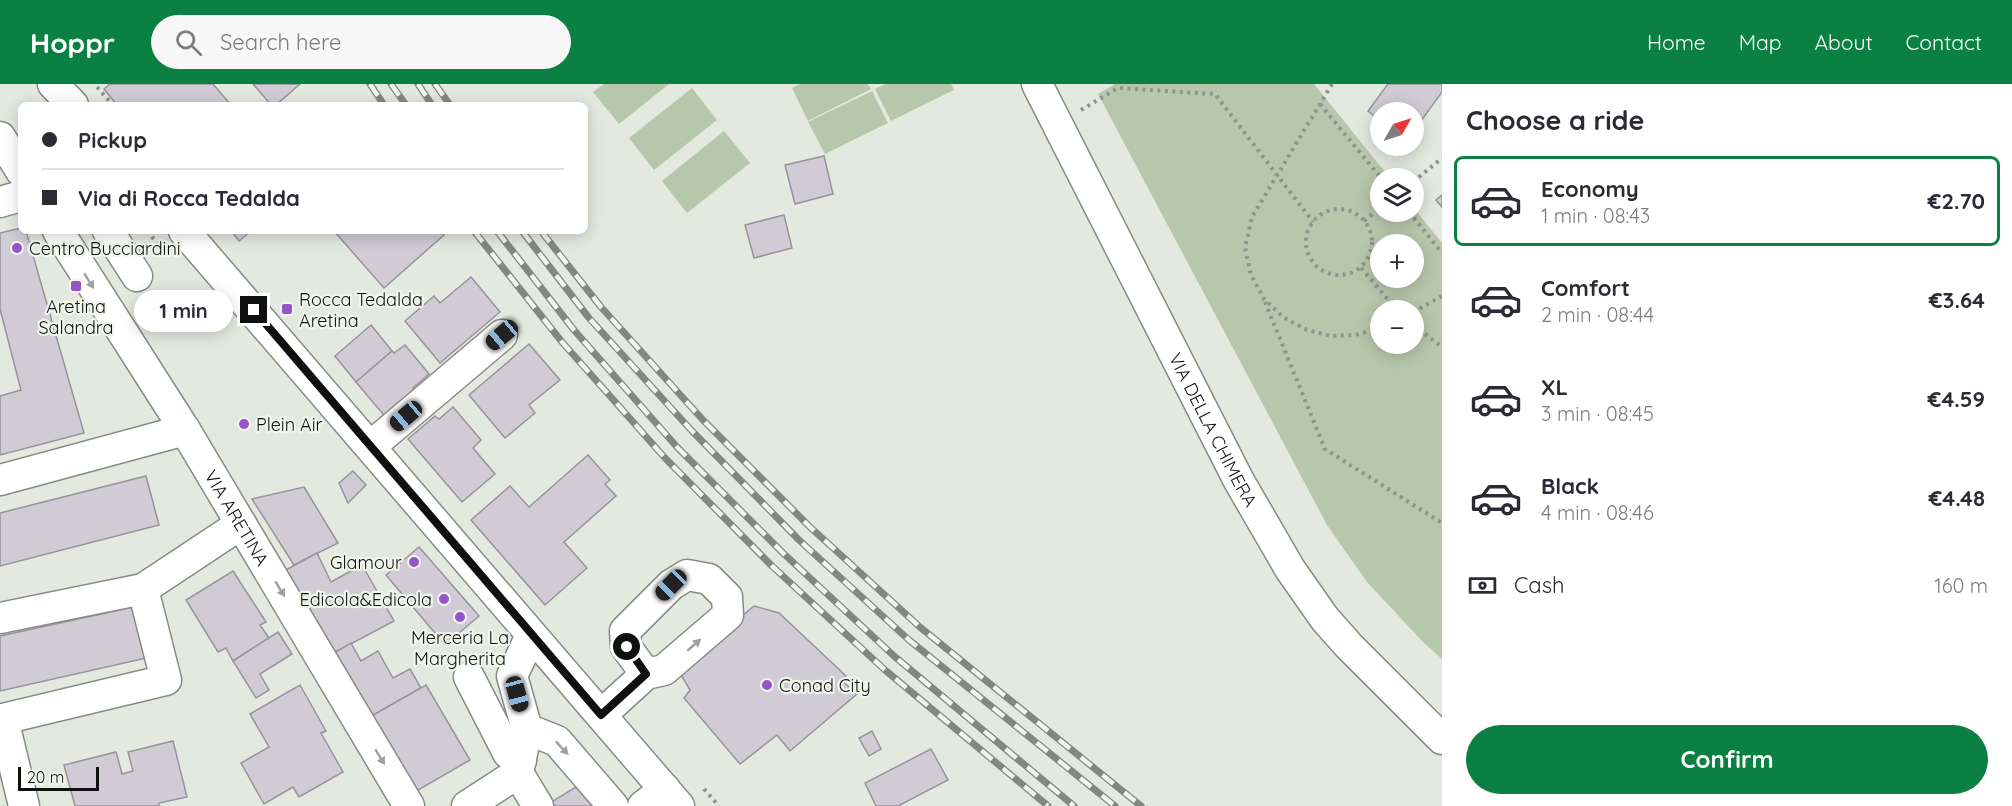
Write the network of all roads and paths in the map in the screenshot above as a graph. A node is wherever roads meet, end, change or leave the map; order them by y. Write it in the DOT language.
graph roads {
  1 [pos="53,84"];
  2 [pos="95,84"];
  3 [pos="1037,84"];
  4 [pos="1332,84"];
  5 [pos="70,102"];
  6 [pos="110,102"];
  7 [pos="1075,102"];
  8 [pos="1320,104"];
  9 [pos="0,137"];
  10 [pos="1442,158"];
  11 [pos="18,166"];
  12 [pos="1374,168"];
  13 [pos="1424,173"];
  14 [pos="1277,176"];
  15 [pos="18,197"];
  16 [pos="0,202"];
  17 [pos="1370,216"];
  18 [pos="1364,221"];
  19 [pos="1313,222"];
  20 [pos="1416,222"];
  21 [pos="60,234"];
  22 [pos="110,234"];
  23 [pos="187,234"];
  24 [pos="1442,253"];
  25 [pos="1360,268"];
  26 [pos="137,276"];
  27 [pos="1442,296"];
  28 [pos="1264,299"];
  29 [pos="1388,300"];
  30 [pos="1424,306"];
  31 [pos="1370,331"];
  32 [pos="1424,333"];
  33 [pos="502,335"];
  34 [pos="1442,347"];
  35 [pos="185,430"];
  36 [pos="371,446"];
  37 [pos="0,480"];
  38 [pos="1442,523"];
  39 [pos="241,524"];
  40 [pos="143,589"];
  41 [pos="0,618"];
  42 [pos="531,634"];
  43 [pos="646,674"];
  44 [pos="469,677"];
  45 [pos="601,715"];
  46 [pos="526,729"];
  47 [pos="1442,739"];
  48 [pos="520,767"];
  49 [pos="662,800"];
  50 [pos="24,806"];
  51 [pos="409,806"];
  52 [pos="467,806"];
  53 [pos="538,806"];
  54 [pos="613,806"];
  1 -- 5 [label="street"];
  2 -- 6 [label="path"];
  3 -- 47 [label="street, VIA DELLA CHIMERA"];
  4 -- 8 [label="path"];
  7 -- 14 [label="path"];
  8 -- 12 [label="path"];
  8 -- 14 [label="path"];
  9 -- 11 [label="street"];
  10 -- 13 [label="path"];
  14 -- 19 [label="path"];
  14 -- 28 [label="path"];
  15 -- 16 [label="street"];
  17 -- 18 [label="path"];
  18 -- 19 [label="path"];
  18 -- 25 [label="path"];
  19 -- 25 [label="path"];
  20 -- 24 [label="path"];
  21 -- 35 [label="street, VIA ARETINA, one-way"];
  22 -- 26 [label="street"];
  23 -- 36 [label="street"];
  25 -- 29 [label="path"];
  27 -- 30 [label="path"];
  28 -- 31 [label="path"];
  28 -- 38 [label="path"];
  32 -- 34 [label="path"];
  33 -- 36 [label="street"];
  35 -- 37 [label="street"];
  35 -- 39 [label="street, VIA ARETINA"];
  36 -- 42 [label="street"];
  39 -- 40 [label="street"];
  39 -- 51 [label="street, VIA ARETINA, one-way"];
  40 -- 41 [label="street"];
  40 -- 50 [label="street"];
  42 -- 45 [label="street"];
  42 -- 46 [label="street"];
  43 -- 45 [label="street"];
  44 -- 48 [label="street"];
  45 -- 49 [label="street"];
  46 -- 48 [label="street"];
  46 -- 54 [label="street, one-way"];
  48 -- 52 [label="street"];
  48 -- 53 [label="street"];
}
